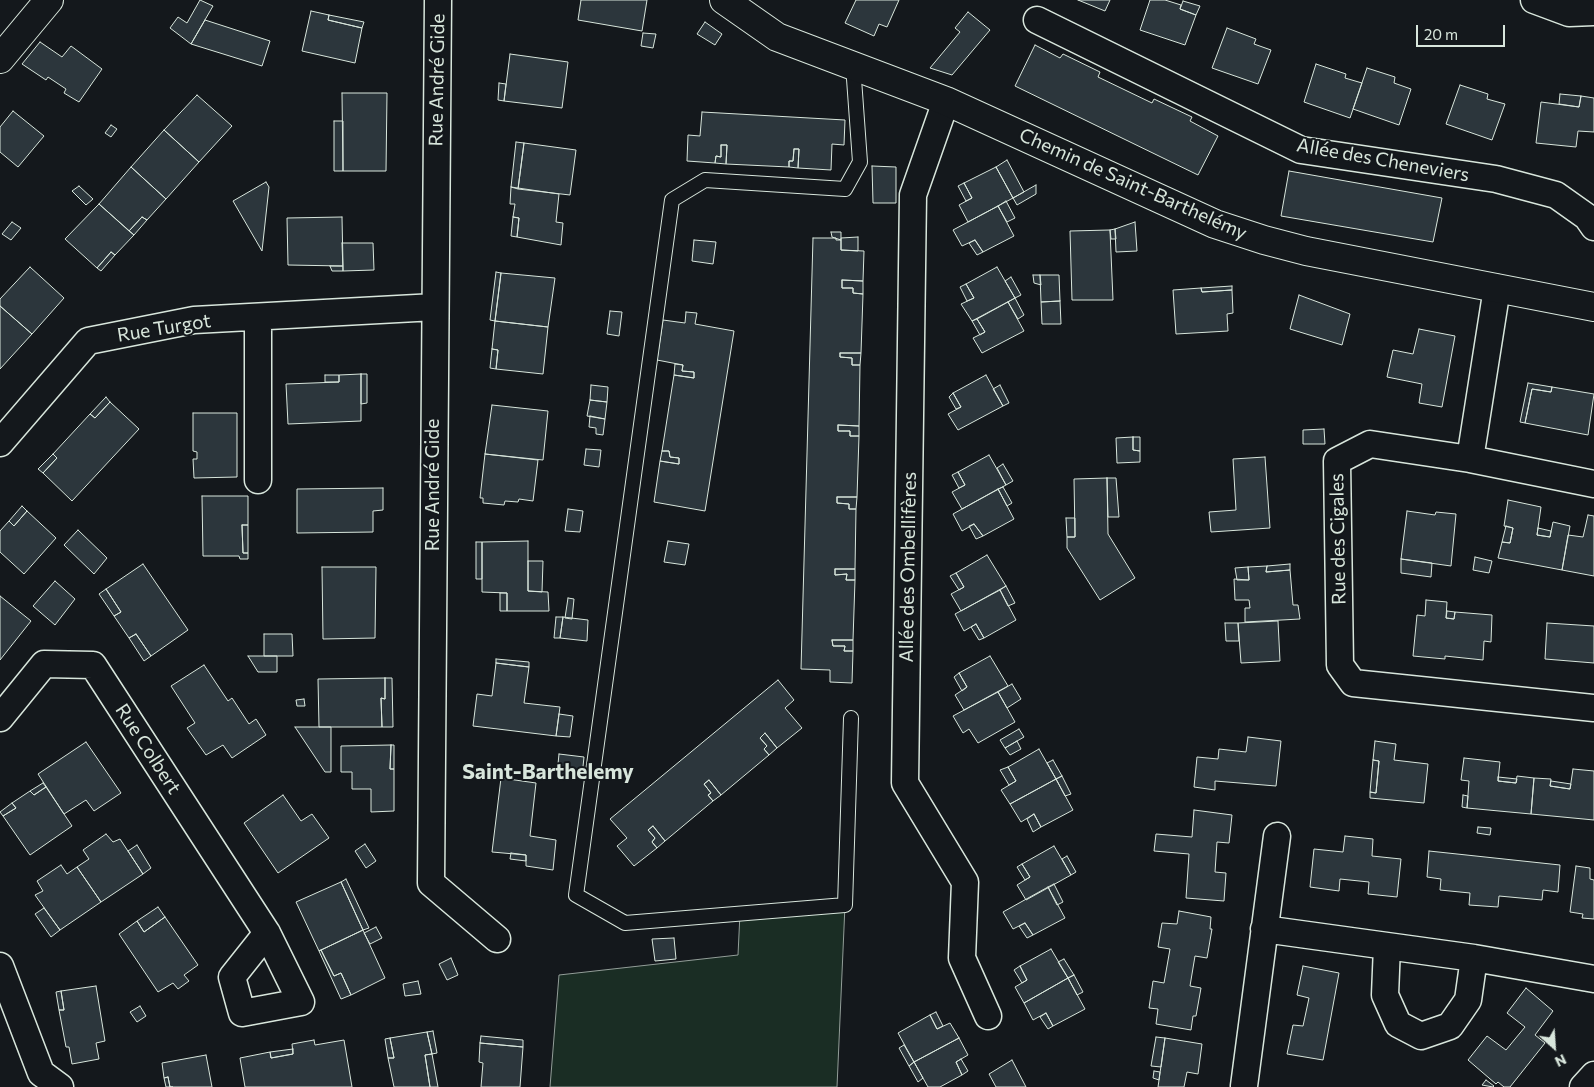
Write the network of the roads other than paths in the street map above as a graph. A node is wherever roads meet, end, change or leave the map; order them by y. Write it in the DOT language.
graph roads {
  1 [pos="48,0"];
  2 [pos="438,0"];
  3 [pos="724,0"];
  4 [pos="1534,0"];
  5 [pos="1594,12"];
  6 [pos="1037,20"];
  7 [pos="0,59"];
  8 [pos="853,65"];
  9 [pos="946,101"];
  10 [pos="1594,227"];
  11 [pos="1497,288"];
  12 [pos="435,307"];
  13 [pos="1594,307"];
  14 [pos="258,318"];
  15 [pos="0,443"];
  16 [pos="1470,459"];
  17 [pos="258,480"];
  18 [pos="1594,484"];
  19 [pos="1594,708"];
  20 [pos="0,718"];
  21 [pos="852,718"];
  22 [pos="1277,836"];
  23 [pos="1264,929"];
  24 [pos="267,933"];
  25 [pos="497,939"];
  26 [pos="1387,946"];
  27 [pos="1474,958"];
  28 [pos="0,966"];
  29 [pos="1594,978"];
  30 [pos="988,1016"];
  31 [pos="1594,1075"];
  32 [pos="1244,1086"];
  33 [pos="60,1087"];
  34 [pos="1583,1087"];
  1 -- 7 [label="street"];
  2 -- 12 [label="street, Rue André Gide"];
  3 -- 8 [label="street, Chemin de Saint-Barthelémy"];
  4 -- 5 [label="street"];
  6 -- 10 [label="street, Allée des Cheneviers"];
  8 -- 9 [label="street, Chemin de Saint-Barthelémy"];
  8 -- 21 [label="lane"];
  9 -- 11 [label="street, Chemin de Saint-Barthelémy"];
  9 -- 30 [label="street, Allée des Ombellifères"];
  11 -- 13 [label="street, Chemin de Saint-Barthelémy"];
  11 -- 16 [label="street"];
  12 -- 14 [label="street, Rue Turgot"];
  12 -- 25 [label="street, Rue André Gide"];
  14 -- 15 [label="street, Rue Turgot"];
  14 -- 17 [label="street"];
  16 -- 18 [label="street"];
  16 -- 19 [label="street, Rue des Cigales"];
  20 -- 24 [label="street, Rue Colbert"];
  22 -- 23 [label="street"];
  23 -- 26 [label="street"];
  23 -- 32 [label="street"];
  26 -- 27 [label="street"];
  26 -- 27 [label="street"];
  27 -- 29 [label="street"];
  28 -- 33 [label="street"];
  31 -- 34 [label="street"];
}
